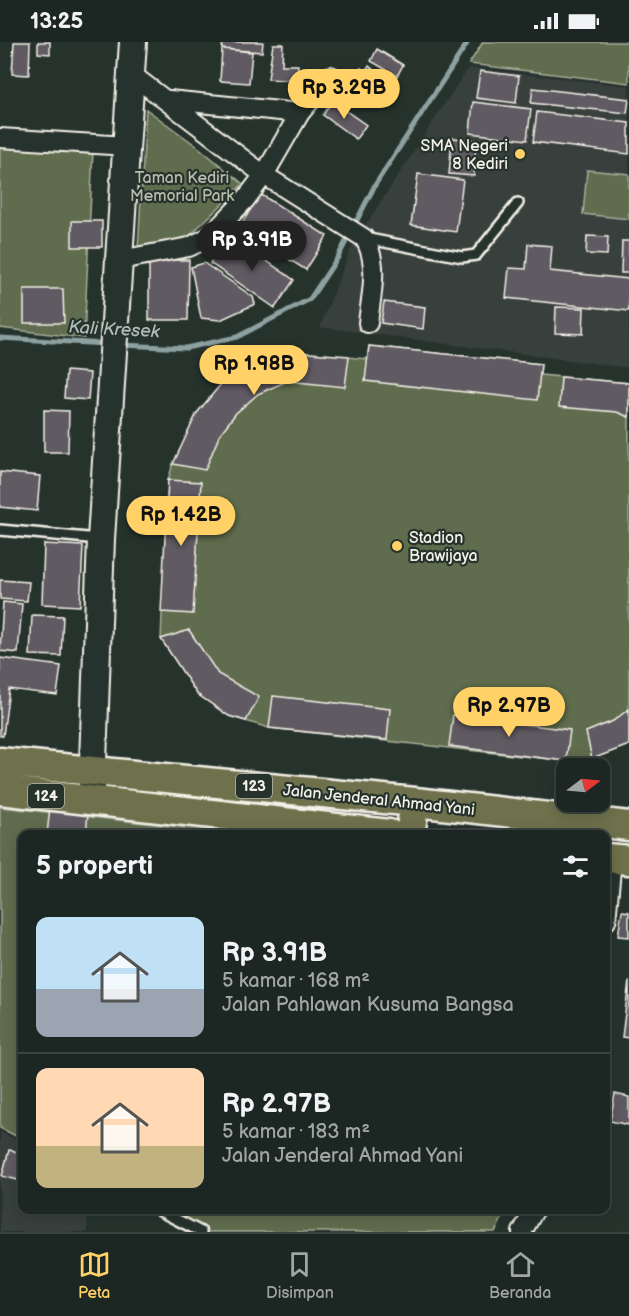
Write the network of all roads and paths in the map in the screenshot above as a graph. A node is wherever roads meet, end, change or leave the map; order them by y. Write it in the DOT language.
graph roads {
  1 [pos="133,42"];
  2 [pos="131,74"];
  3 [pos="331,76"];
  4 [pos="168,100"];
  5 [pos="300,113"];
  6 [pos="0,138"];
  7 [pos="127,146"];
  8 [pos="264,175"];
  9 [pos="518,203"];
  10 [pos="364,238"];
  11 [pos="120,260"];
  12 [pos="368,323"];
  13 [pos="0,530"];
  14 [pos="101,539"];
  15 [pos="0,762"];
  16 [pos="94,771"];
  17 [pos="0,790"];
  18 [pos="91,801"];
  19 [pos="415,802"];
  20 [pos="629,826"];
  21 [pos="353,830"];
  22 [pos="411,830"];
  23 [pos="616,859"];
  24 [pos="610,896"];
  25 [pos="166,1214"];
  26 [pos="532,1214"];
  27 [pos="201,1232"];
  28 [pos="522,1232"];
  1 -- 2 [label="main road"];
  2 -- 4 [label="street"];
  2 -- 7 [label="main road"];
  3 -- 5 [label="street"];
  4 -- 5 [label="street"];
  4 -- 8 [label="street"];
  5 -- 8 [label="street"];
  6 -- 7 [label="street"];
  7 -- 11 [label="main road"];
  8 -- 10 [label="street"];
  8 -- 11 [label="street"];
  9 -- 10 [label="lane"];
  10 -- 12 [label="street"];
  11 -- 14 [label="main road"];
  13 -- 14 [label="lane"];
  14 -- 16 [label="main road"];
  15 -- 16 [label="main road, 124"];
  16 -- 18 [label="main road"];
  16 -- 19 [label="main road, Jalan Jenderal Ahmad Yani / 123"];
  17 -- 18 [label="main road, 124"];
  18 -- 21 [label="main road, Jalan Jenderal Ahmad Yani / 123"];
  19 -- 20 [label="main road, Jalan Jenderal Ahmad Yani / 123"];
  19 -- 22 [label="main road"];
  23 -- 24 [label="street"];
  25 -- 27 [label="lane"];
  26 -- 28 [label="street"];
}
